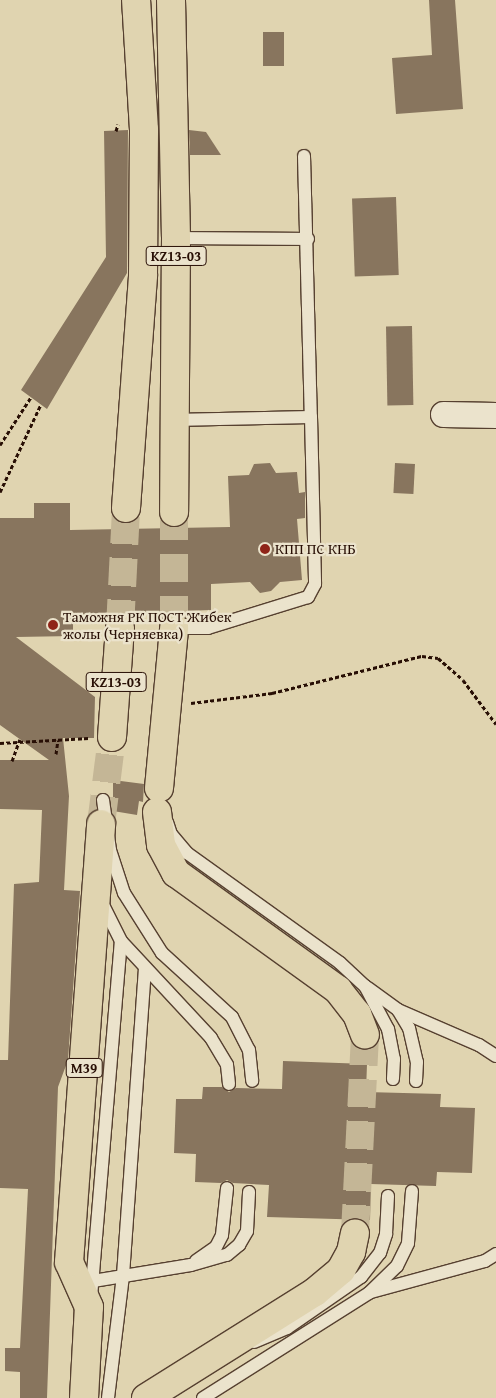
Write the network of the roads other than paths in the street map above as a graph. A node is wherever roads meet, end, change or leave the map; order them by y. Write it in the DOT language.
graph roads {
  1 [pos="136,0"];
  2 [pos="171,0"];
  3 [pos="304,156"];
  4 [pos="176,238"];
  5 [pos="308,239"];
  6 [pos="443,414"];
  7 [pos="496,415"];
  8 [pos="311,417"];
  9 [pos="173,420"];
  10 [pos="126,508"];
  11 [pos="174,512"];
  12 [pos="120,628"];
  13 [pos="174,628"];
  14 [pos="112,737"];
  15 [pos="158,800"];
  16 [pos="102,812"];
  17 [pos="96,892"];
  18 [pos="121,941"];
  19 [pos="145,969"];
  20 [pos="365,986"];
  21 [pos="398,1010"];
  22 [pos="365,1035"];
  23 [pos="479,1045"];
  24 [pos="496,1047"];
  25 [pos="496,1056"];
  26 [pos="393,1079"];
  27 [pos="252,1081"];
  28 [pos="416,1081"];
  29 [pos="229,1084"];
  30 [pos="227,1188"];
  31 [pos="412,1191"];
  32 [pos="249,1192"];
  33 [pos="388,1196"];
  34 [pos="355,1233"];
  35 [pos="496,1254"];
  36 [pos="191,1265"];
  37 [pos="123,1275"];
  38 [pos="369,1293"];
  39 [pos="91,1294"];
  40 [pos="234,1343"];
  41 [pos="84,1398"];
  42 [pos="108,1398"];
  43 [pos="146,1398"];
  44 [pos="203,1398"];
  1 -- 10 [label="highway, KZ13-03"];
  2 -- 4 [label="highway, KZ13-03"];
  3 -- 5 [label="lane"];
  4 -- 5 [label="lane"];
  4 -- 9 [label="highway, KZ13-03"];
  5 -- 8 [label="lane"];
  6 -- 7 [label="street"];
  8 -- 9 [label="lane"];
  8 -- 13 [label="lane"];
  9 -- 11 [label="highway, KZ13-03"];
  12 -- 14 [label="highway, KZ13-03"];
  13 -- 15 [label="highway, KZ13-03"];
  15 -- 20 [label="lane"];
  15 -- 22 [label="highway"];
  16 -- 17 [label="highway, M39"];
  16 -- 27 [label="lane"];
  17 -- 18 [label="lane"];
  17 -- 39 [label="highway, M39"];
  18 -- 19 [label="lane"];
  18 -- 39 [label="lane"];
  19 -- 29 [label="lane"];
  19 -- 37 [label="lane"];
  20 -- 21 [label="lane"];
  20 -- 26 [label="lane"];
  21 -- 23 [label="lane"];
  21 -- 28 [label="lane"];
  23 -- 24 [label="lane"];
  23 -- 25 [label="lane"];
  30 -- 36 [label="lane"];
  31 -- 38 [label="lane"];
  32 -- 36 [label="lane"];
  33 -- 40 [label="lane"];
  34 -- 40 [label="highway"];
  35 -- 38 [label="lane"];
  36 -- 37 [label="lane"];
  37 -- 39 [label="lane"];
  37 -- 42 [label="lane"];
  38 -- 44 [label="lane"];
  39 -- 41 [label="highway, M39"];
  40 -- 43 [label="highway"];
}
